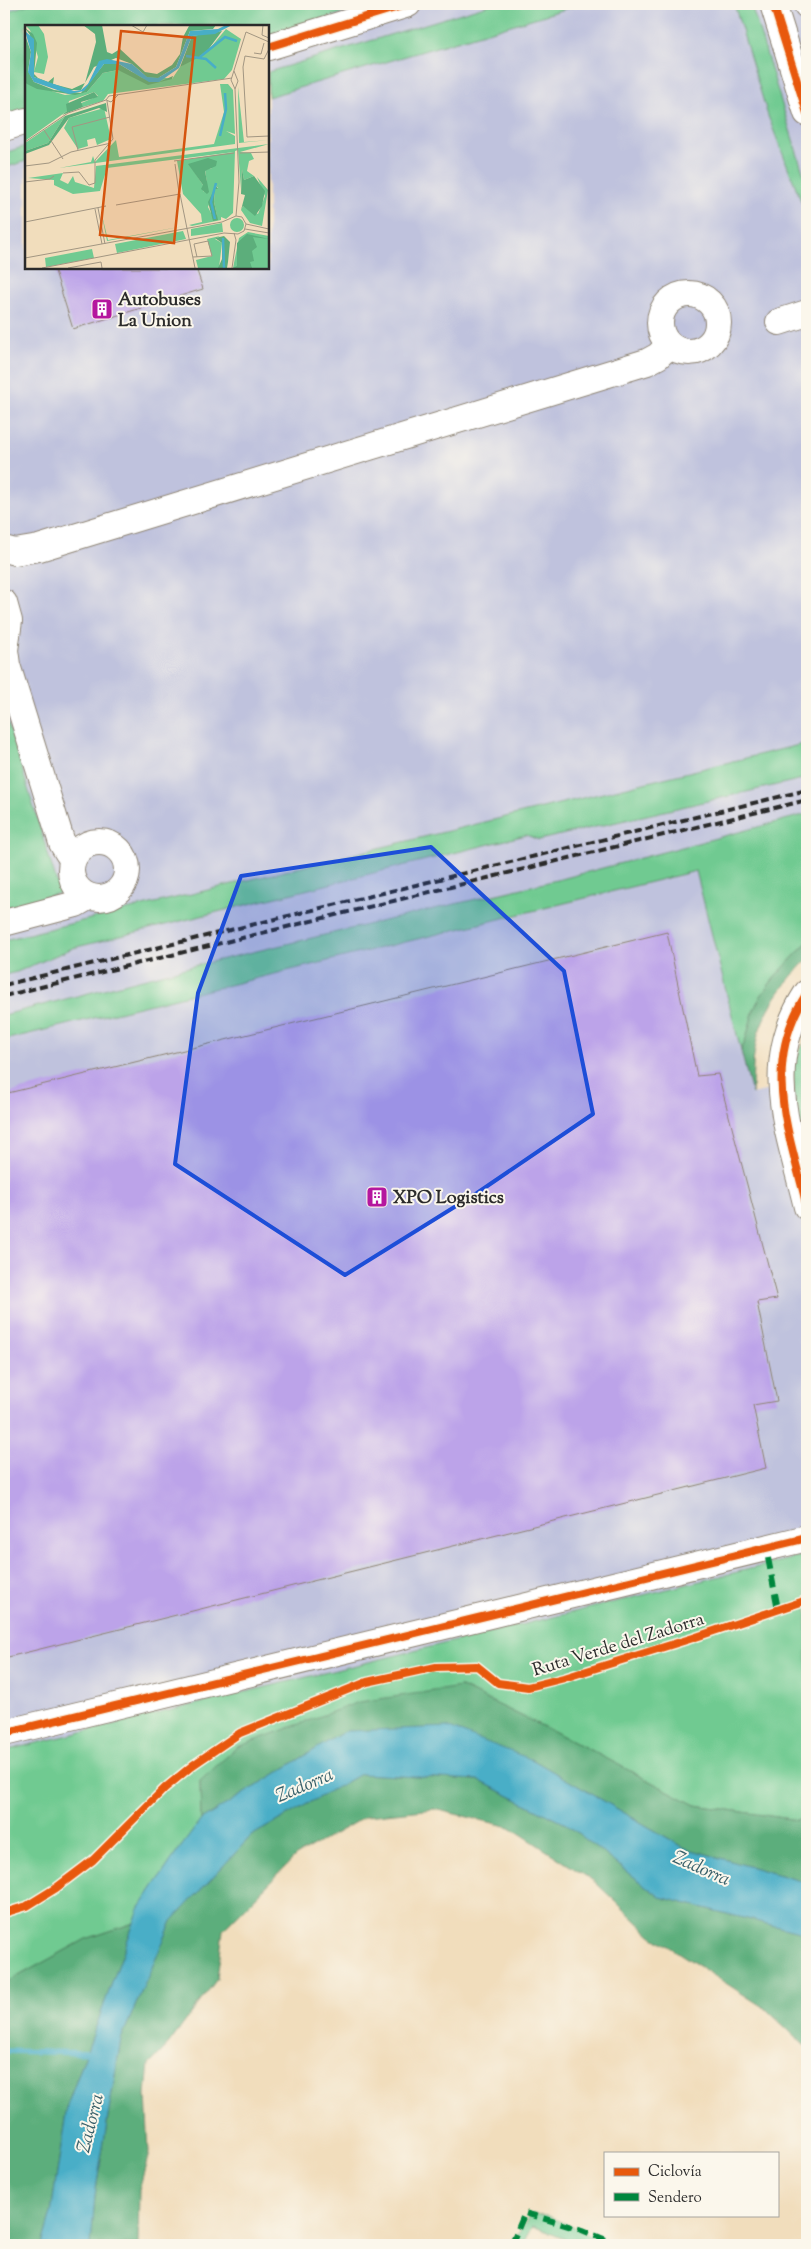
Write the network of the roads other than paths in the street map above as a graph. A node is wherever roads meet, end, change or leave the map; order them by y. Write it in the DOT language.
graph roads {
  1 [pos="408,4"];
  2 [pos="773,4"];
  3 [pos="269,47"];
  4 [pos="807,113"];
  5 [pos="25,121"];
  6 [pos="4,128"];
  7 [pos="807,313"];
  8 [pos="779,322"];
  9 [pos="669,344"];
  10 [pos="4,549"];
  11 [pos="4,603"];
  12 [pos="73,856"];
  13 [pos="88,897"];
  14 [pos="4,923"];
  15 [pos="807,993"];
  16 [pos="799,1020"];
  17 [pos="807,1207"];
  18 [pos="807,1519"];
  19 [pos="807,1538"];
  20 [pos="773,1546"];
  21 [pos="4,1733"];
  1 -- 3 [label="street"];
  2 -- 4 [label="street"];
  5 -- 6 [label="street"];
  7 -- 8 [label="street"];
  9 -- 10 [label="street"];
  11 -- 12 [label="street"];
  12 -- 13 [label="street"];
  12 -- 13 [label="street"];
  13 -- 14 [label="street"];
  15 -- 16 [label="street"];
  16 -- 17 [label="street"];
  18 -- 20 [label="street"];
  19 -- 20 [label="street"];
  20 -- 21 [label="street"];
}
